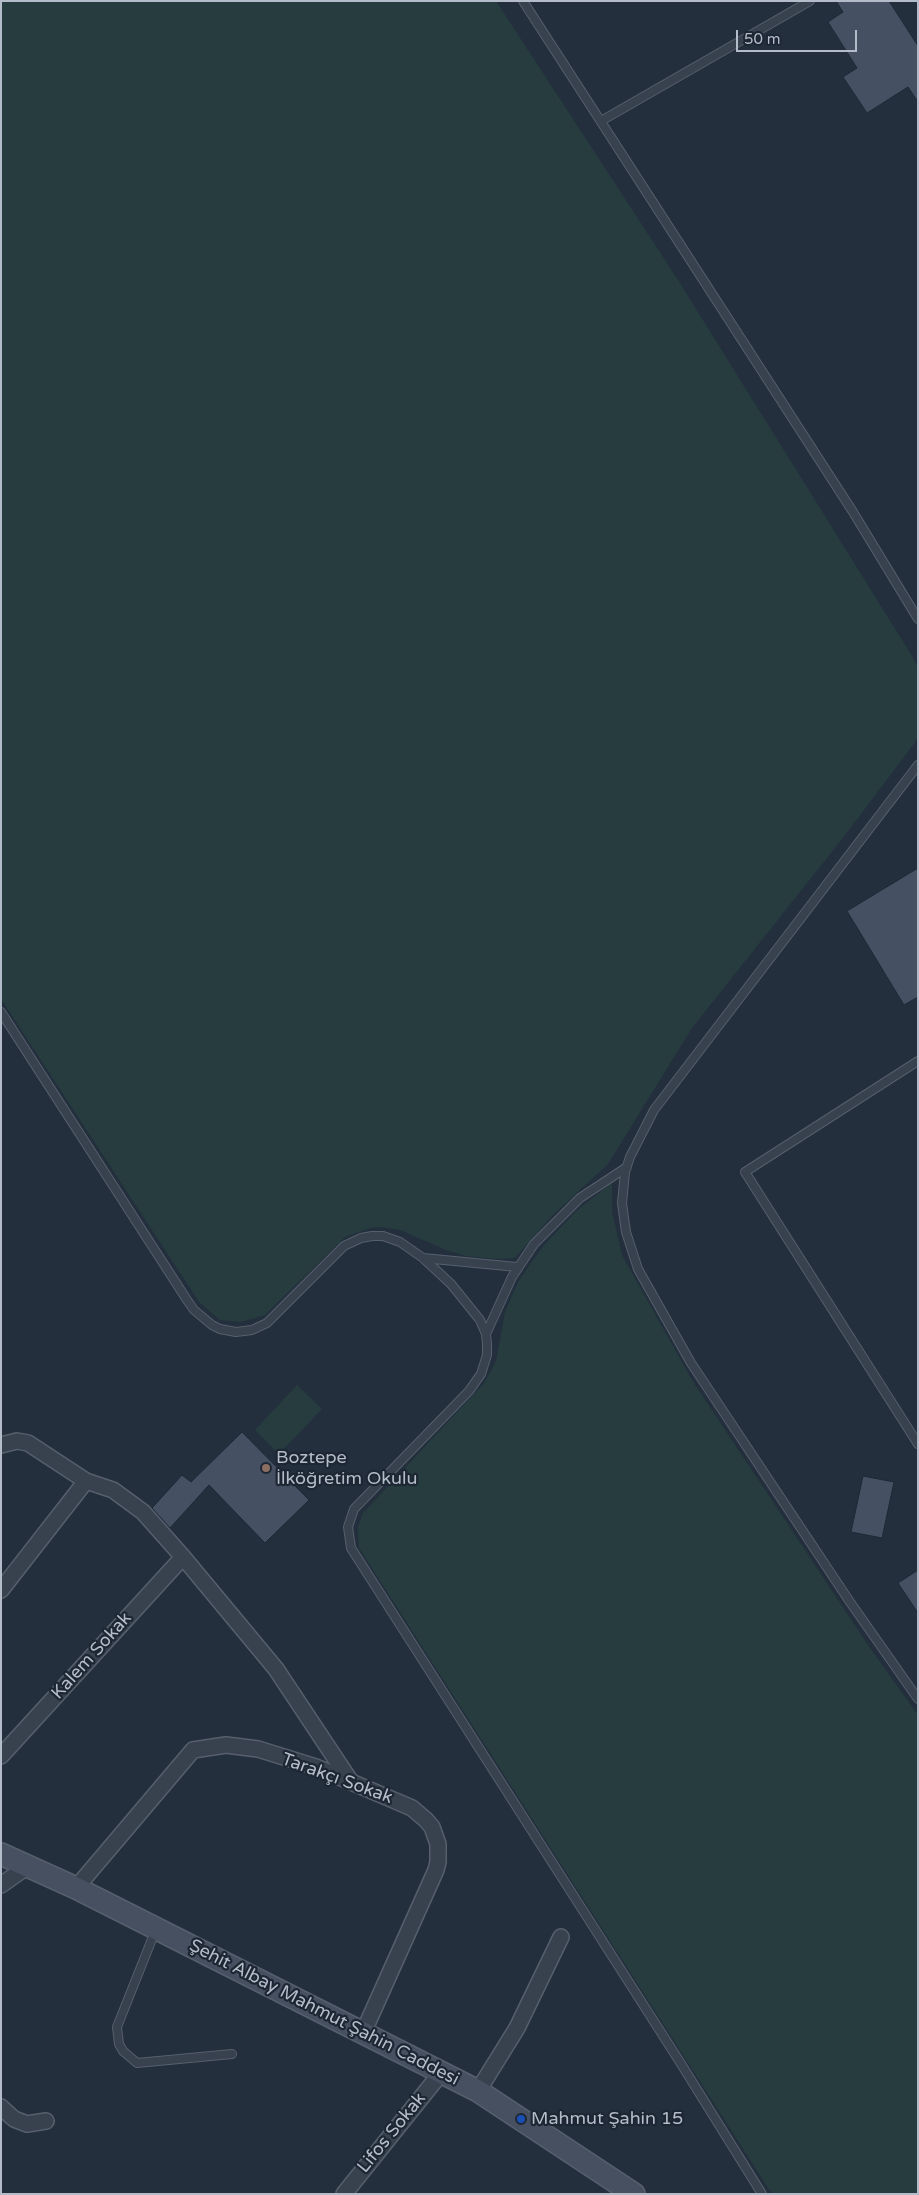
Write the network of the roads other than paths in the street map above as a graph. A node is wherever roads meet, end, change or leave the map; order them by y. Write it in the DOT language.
graph roads {
  1 [pos="523,1"];
  2 [pos="810,1"];
  3 [pos="601,121"];
  4 [pos="918,619"];
  5 [pos="918,765"];
  6 [pos="1,1012"];
  7 [pos="918,1062"];
  8 [pos="626,1167"];
  9 [pos="423,1258"];
  10 [pos="517,1267"];
  11 [pos="486,1334"];
  12 [pos="918,1425"];
  13 [pos="910,1431"];
  14 [pos="918,1444"];
  15 [pos="1,1445"];
  16 [pos="86,1481"];
  17 [pos="183,1557"];
  18 [pos="1,1590"];
  19 [pos="918,1699"];
  20 [pos="1,1756"];
  21 [pos="351,1783"];
  22 [pos="1,1854"];
  23 [pos="28,1866"];
  24 [pos="1,1885"];
  25 [pos="76,1888"];
  26 [pos="157,1928"];
  27 [pos="561,1938"];
  28 [pos="363,2033"];
  29 [pos="232,2054"];
  30 [pos="441,2073"];
  31 [pos="478,2091"];
  32 [pos="1,2107"];
  33 [pos="46,2121"];
  34 [pos="613,2188"];
  35 [pos="348,2192"];
  36 [pos="634,2194"];
  37 [pos="762,2194"];
  1 -- 3 [label="lane"];
  2 -- 3 [label="lane"];
  3 -- 4 [label="lane"];
  5 -- 8 [label="lane"];
  6 -- 9 [label="lane"];
  7 -- 13 [label="lane"];
  8 -- 10 [label="lane"];
  8 -- 19 [label="lane"];
  9 -- 10 [label="lane"];
  9 -- 11 [label="lane"];
  10 -- 11 [label="lane"];
  11 -- 37 [label="lane"];
  12 -- 13 [label="lane"];
  13 -- 14 [label="lane"];
  15 -- 16 [label="street"];
  16 -- 17 [label="street"];
  16 -- 18 [label="street"];
  17 -- 20 [label="street, Kalem Sokak"];
  17 -- 21 [label="street"];
  21 -- 25 [label="street, Tarakçı Sokak"];
  21 -- 28 [label="street, Tarakçı Sokak"];
  22 -- 23 [label="street, Şehit Albay Mahmut Şahin Caddesi"];
  23 -- 24 [label="street"];
  23 -- 25 [label="street, Şehit Albay Mahmut Şahin Caddesi"];
  25 -- 26 [label="street, Şehit Albay Mahmut Şahin Caddesi"];
  26 -- 28 [label="street, Şehit Albay Mahmut Şahin Caddesi"];
  26 -- 29 [label="lane"];
  27 -- 31 [label="street"];
  28 -- 30 [label="street, Şehit Albay Mahmut Şahin Caddesi"];
  30 -- 31 [label="street, Şehit Albay Mahmut Şahin Caddesi"];
  30 -- 35 [label="street, Lifos Sokak"];
  31 -- 34 [label="street, Şehit Albay Mahmut Şahin Caddesi"];
  32 -- 33 [label="street"];
  34 -- 36 [label="street, Şehit Albay Mahmut Şahin Caddesi"];
}
